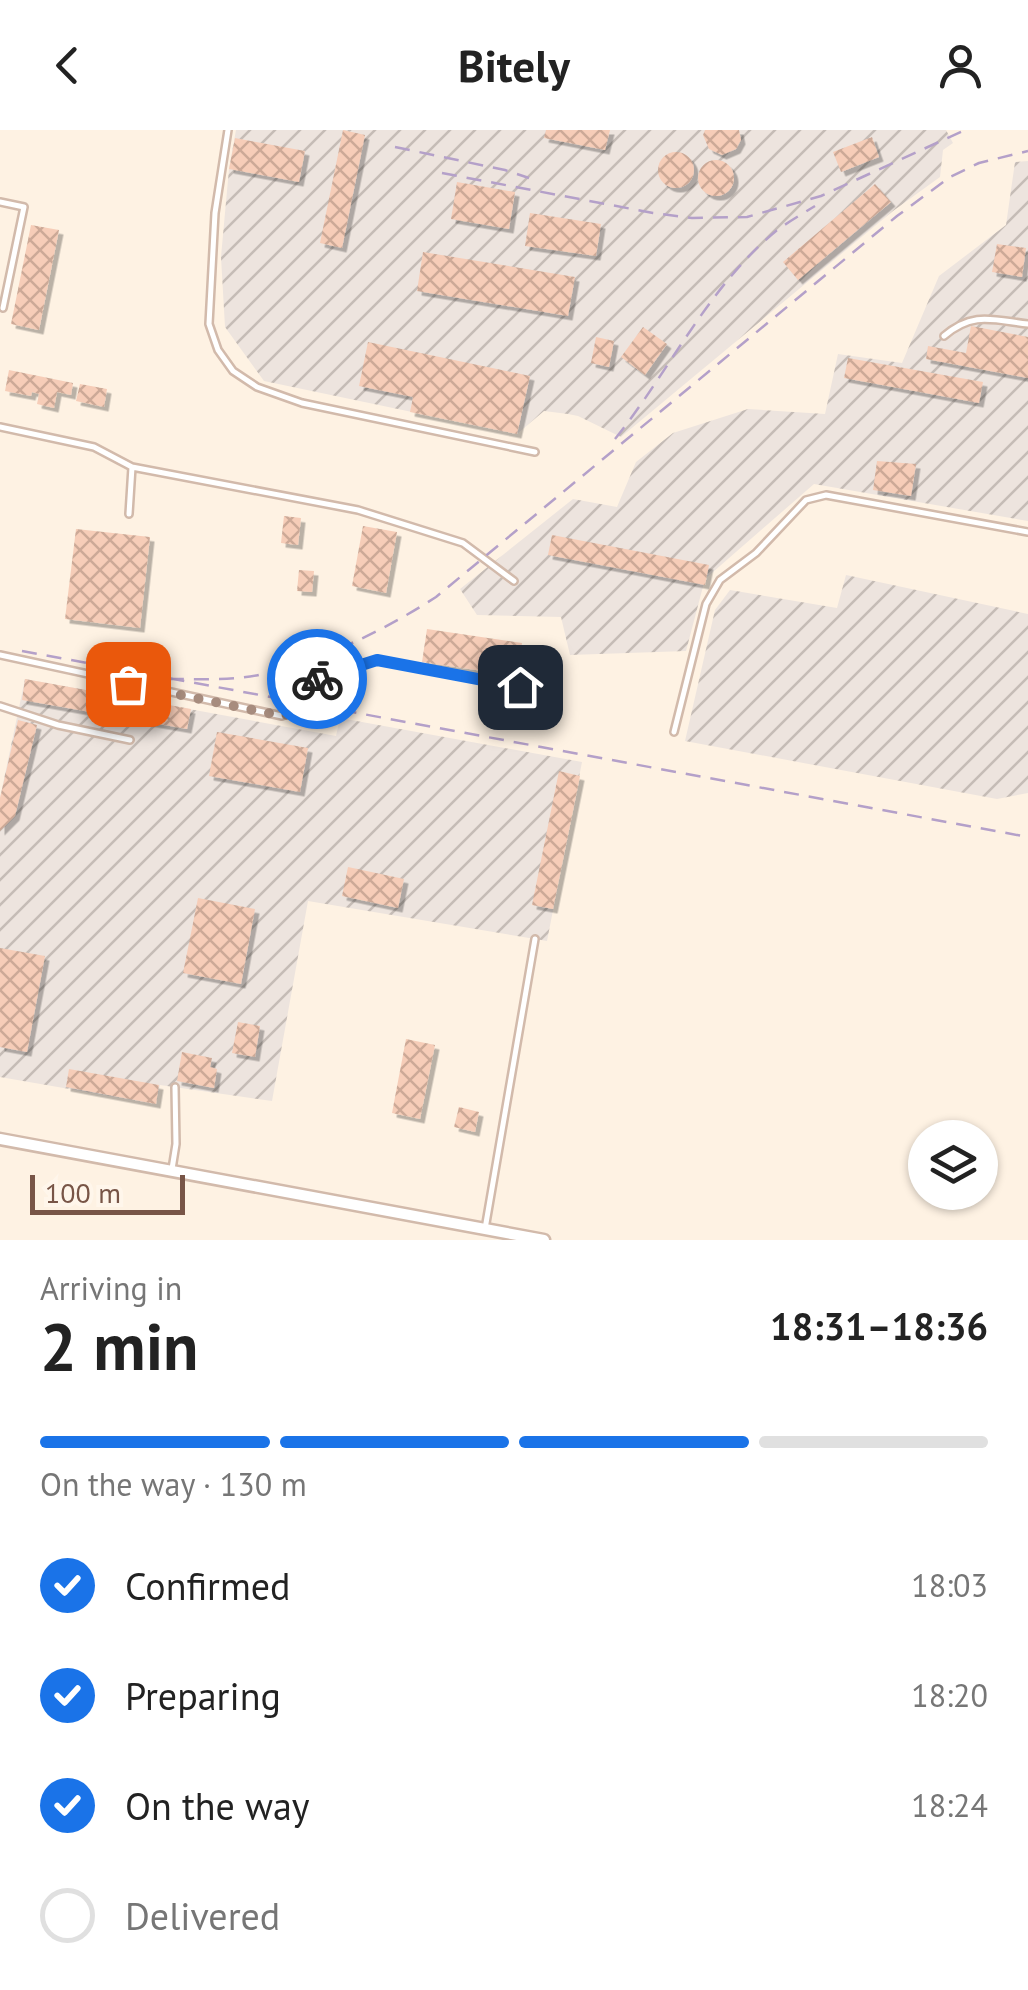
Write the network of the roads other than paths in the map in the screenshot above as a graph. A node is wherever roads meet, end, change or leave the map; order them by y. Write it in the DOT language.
graph roads {
  1 [pos="228,130"];
  2 [pos="0,202"];
  3 [pos="2,308"];
  4 [pos="1028,324"];
  5 [pos="944,336"];
  6 [pos="0,427"];
  7 [pos="536,452"];
  8 [pos="132,467"];
  9 [pos="129,514"];
  10 [pos="1028,532"];
  11 [pos="514,581"];
  12 [pos="0,656"];
  13 [pos="520,687"];
  14 [pos="0,706"];
  15 [pos="674,732"];
  16 [pos="130,740"];
  17 [pos="535,939"];
  18 [pos="175,1087"];
  19 [pos="0,1139"];
  20 [pos="171,1172"];
  21 [pos="484,1229"];
  22 [pos="536,1239"];
  1 -- 7 [label="lane"];
  2 -- 3 [label="lane"];
  4 -- 5 [label="lane"];
  6 -- 8 [label="lane"];
  8 -- 9 [label="lane"];
  8 -- 11 [label="lane"];
  10 -- 15 [label="lane"];
  12 -- 13 [label="lane"];
  14 -- 16 [label="lane"];
  17 -- 21 [label="lane"];
  18 -- 20 [label="lane"];
  19 -- 20 [label="street"];
  20 -- 21 [label="street"];
  21 -- 22 [label="street"];
}
